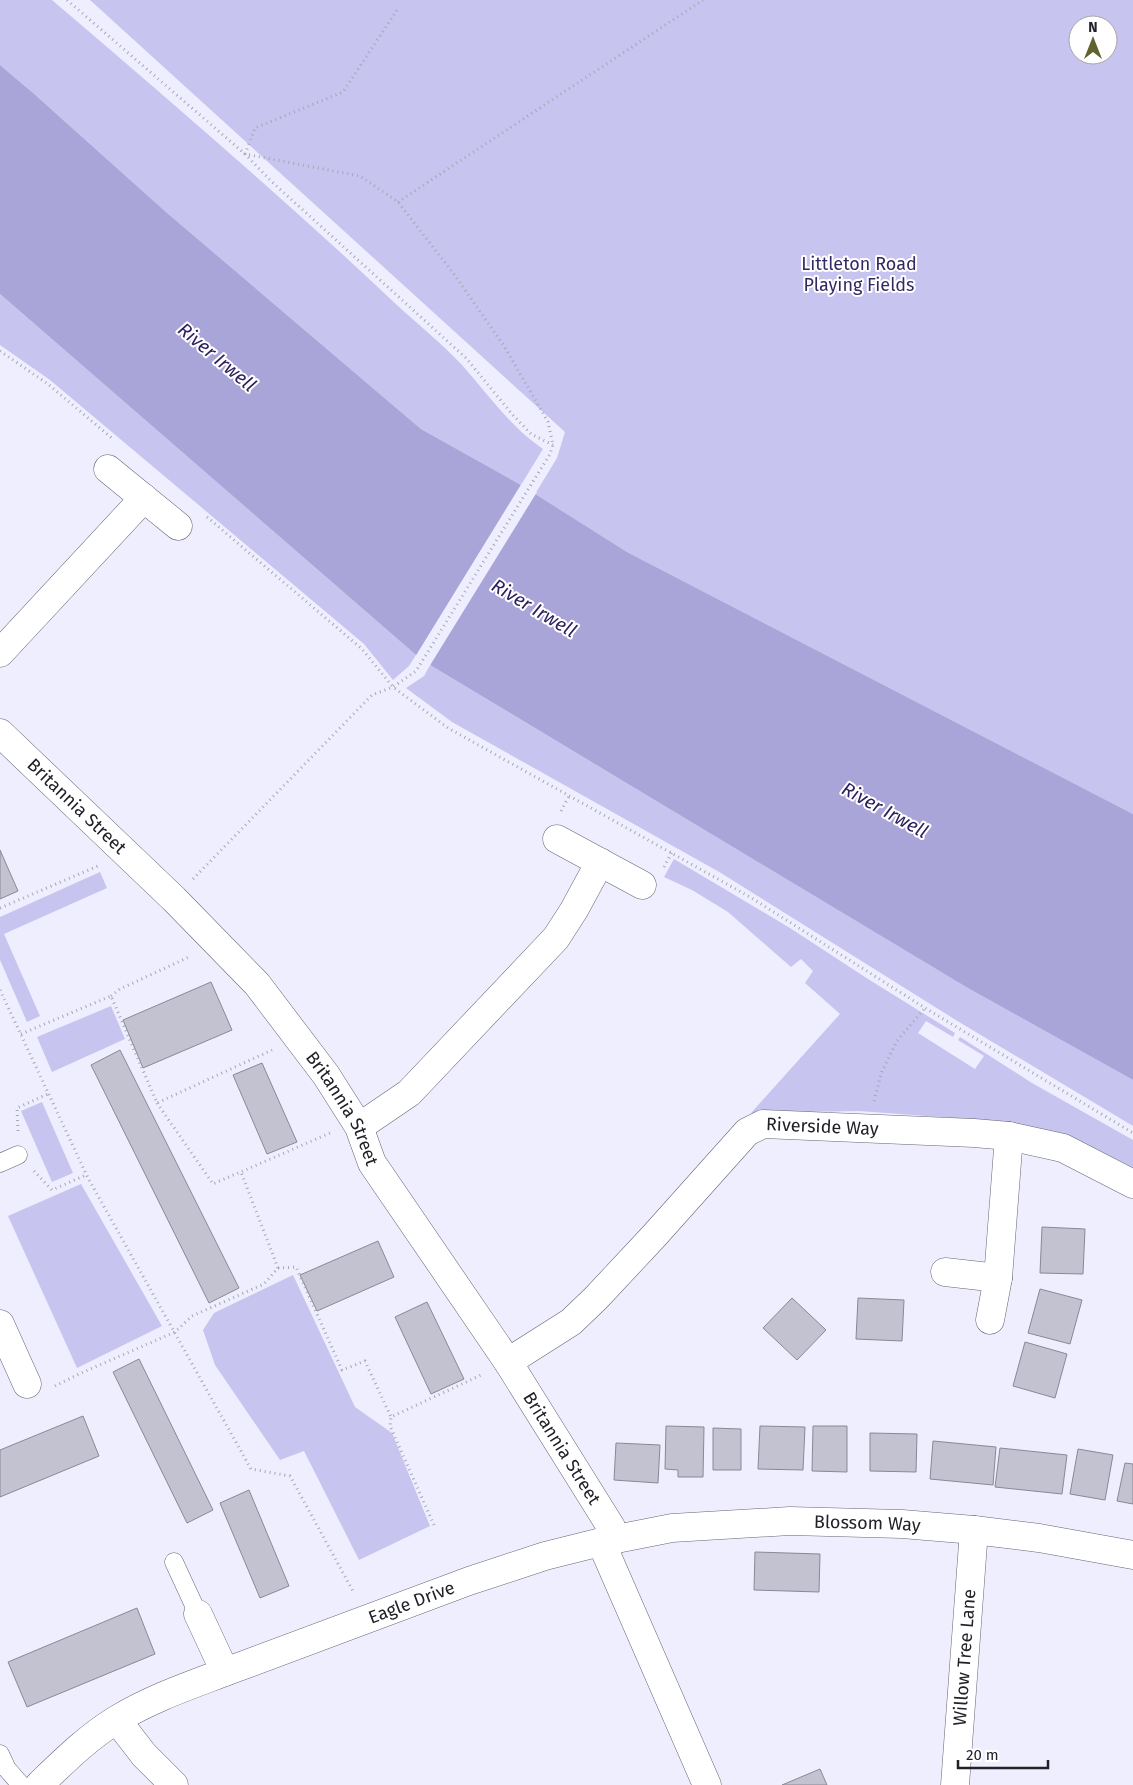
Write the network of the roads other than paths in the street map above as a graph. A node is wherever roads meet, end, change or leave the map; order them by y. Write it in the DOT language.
graph roads {
  1 [pos="108,469"];
  2 [pos="144,498"];
  3 [pos="178,526"];
  4 [pos="0,653"];
  5 [pos="0,733"];
  6 [pos="557,839"];
  7 [pos="600,862"];
  8 [pos="642,885"];
  9 [pos="357,1124"];
  10 [pos="1009,1136"];
  11 [pos="18,1155"];
  12 [pos="0,1163"];
  13 [pos="1133,1184"];
  14 [pos="945,1272"];
  15 [pos="998,1278"];
  16 [pos="990,1320"];
  17 [pos="0,1324"];
  18 [pos="7,1356"];
  19 [pos="508,1362"];
  20 [pos="27,1384"];
  21 [pos="974,1530"];
  22 [pos="608,1541"];
  23 [pos="1133,1555"];
  24 [pos="174,1562"];
  25 [pos="198,1614"];
  26 [pos="225,1672"];
  27 [pos="117,1720"];
  28 [pos="0,1754"];
  29 [pos="21,1785"];
  30 [pos="39,1785"];
  31 [pos="174,1785"];
  32 [pos="707,1785"];
  33 [pos="955,1785"];
  1 -- 2 [label="street"];
  2 -- 3 [label="street"];
  2 -- 4 [label="street"];
  5 -- 9 [label="street, Britannia Street"];
  6 -- 7 [label="street"];
  7 -- 8 [label="street"];
  7 -- 9 [label="street"];
  9 -- 19 [label="street, Britannia Street"];
  10 -- 13 [label="street, Riverside Way"];
  10 -- 15 [label="street"];
  10 -- 19 [label="street, Riverside Way"];
  11 -- 12 [label="lane"];
  14 -- 15 [label="street"];
  15 -- 16 [label="street"];
  17 -- 18 [label="street"];
  18 -- 20 [label="street"];
  19 -- 22 [label="street, Britannia Street"];
  21 -- 22 [label="street, Blossom Way"];
  21 -- 23 [label="street, Blossom Way"];
  21 -- 33 [label="street, Willow Tree Lane"];
  22 -- 26 [label="street, Eagle Drive"];
  22 -- 32 [label="street, Britannia Street"];
  24 -- 25 [label="lane"];
  25 -- 26 [label="street"];
  26 -- 27 [label="street, Eagle Drive"];
  27 -- 30 [label="street, Eagle Drive"];
  27 -- 31 [label="street"];
  28 -- 29 [label="lane"];
}
